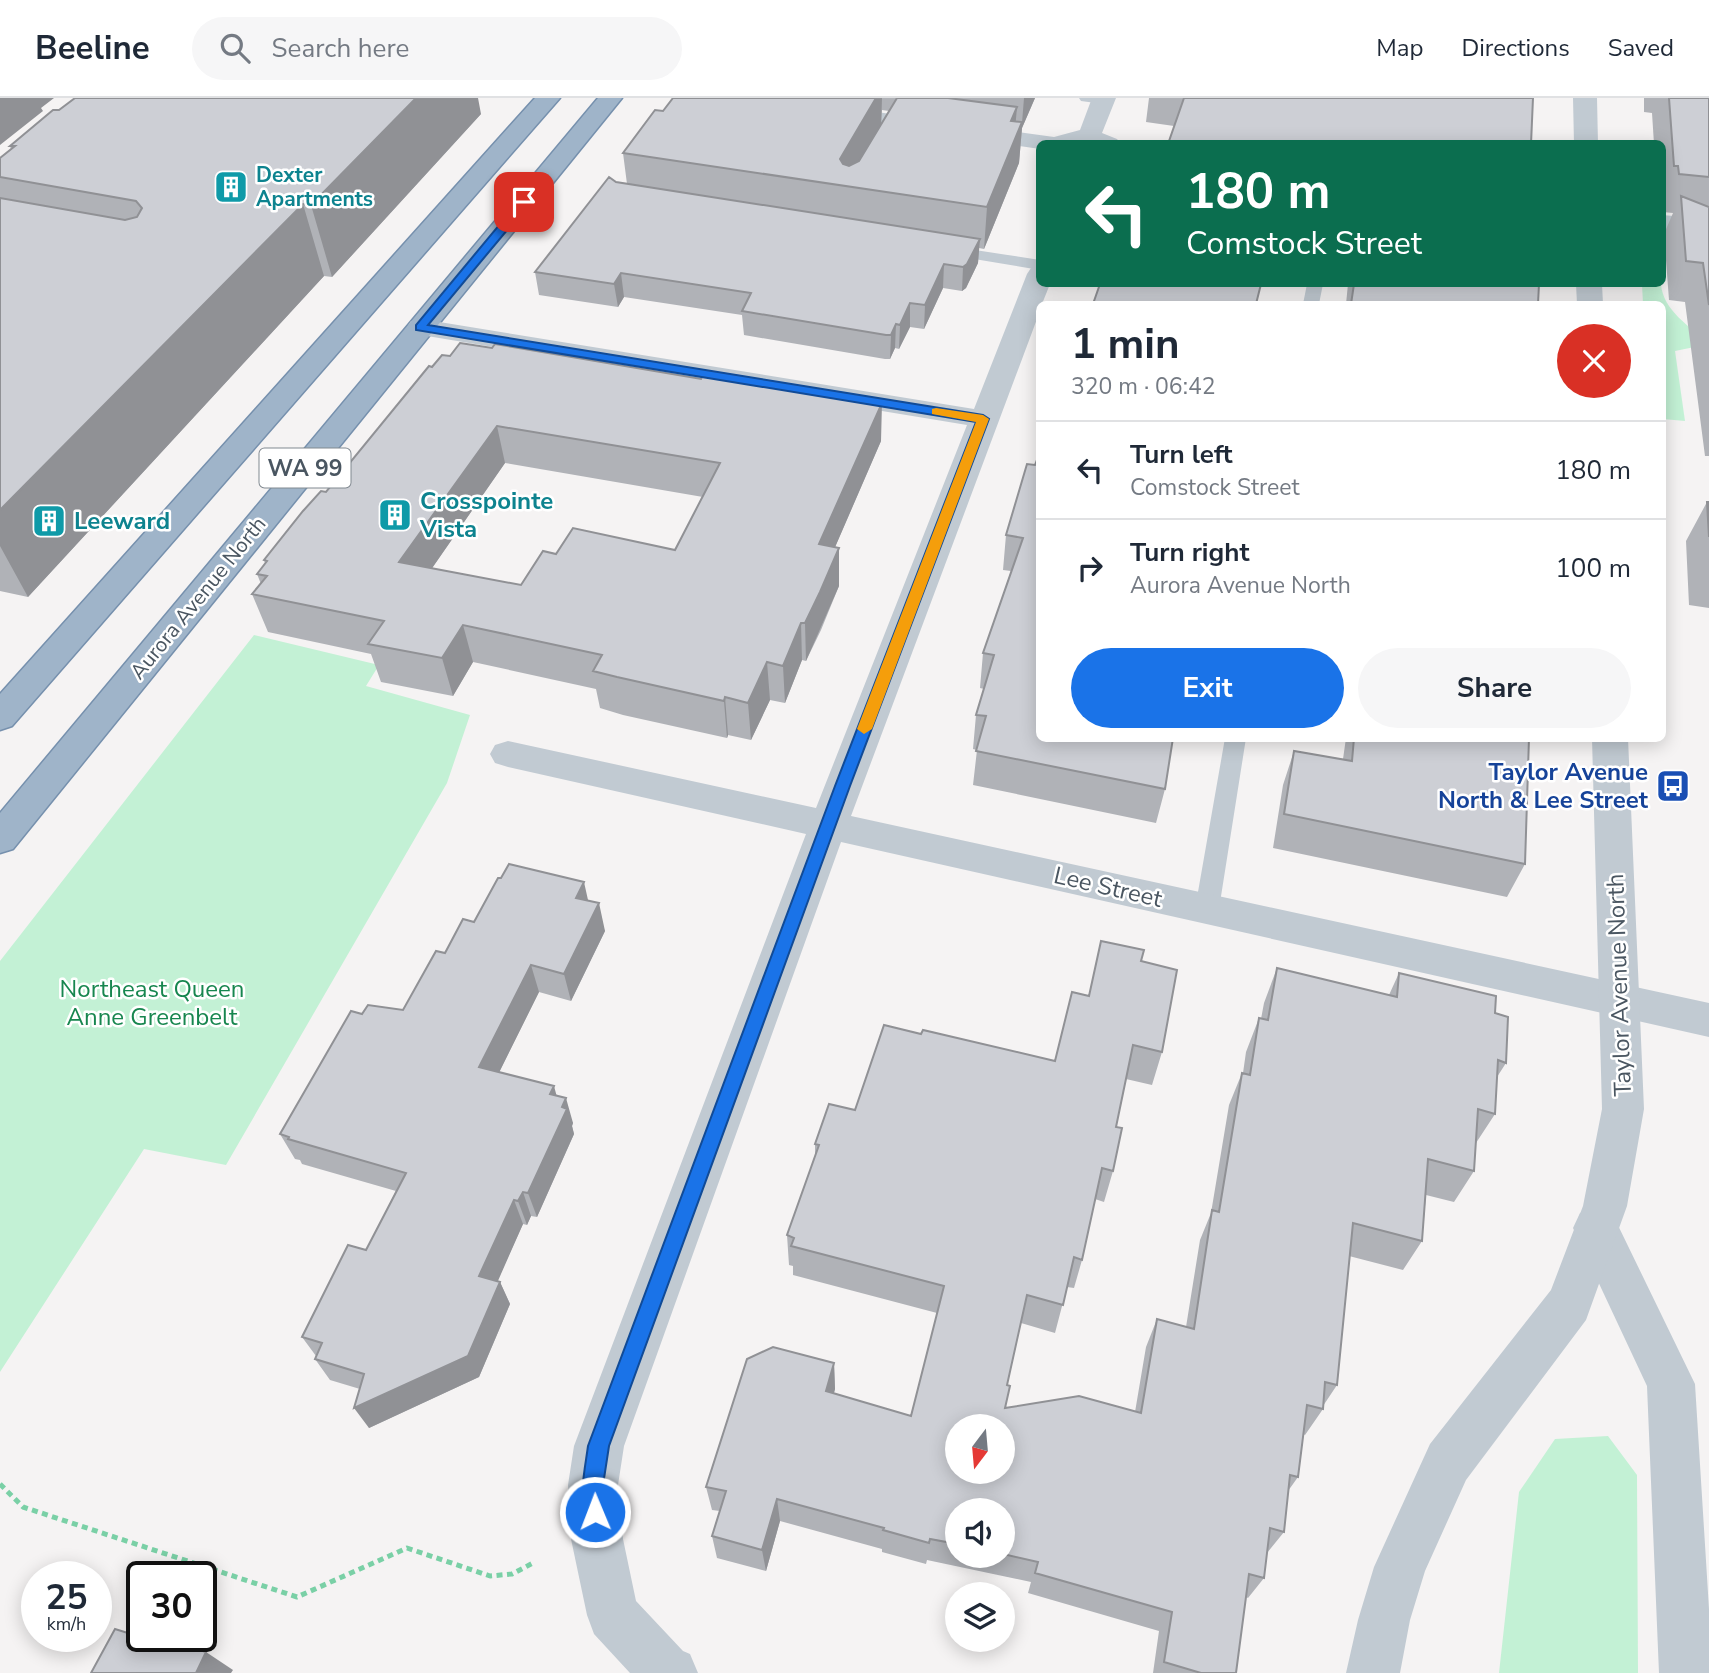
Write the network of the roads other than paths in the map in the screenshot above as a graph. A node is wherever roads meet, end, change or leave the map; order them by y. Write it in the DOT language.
graph roads {
  1 [pos="548,98"];
  2 [pos="610,98"];
  3 [pos="729,98"];
  4 [pos="1585,98"];
  5 [pos="1098,99"];
  6 [pos="1065,140"];
  7 [pos="1099,140"];
  8 [pos="1586,140"];
  9 [pos="1036,142"];
  10 [pos="1666,223"];
  11 [pos="1666,225"];
  12 [pos="1709,226"];
  13 [pos="1709,242"];
  14 [pos="932,248"];
  15 [pos="1036,264"];
  16 [pos="1036,284"];
  17 [pos="421,327"];
  18 [pos="983,419"];
  19 [pos="0,717"];
  20 [pos="1235,742"];
  21 [pos="1610,742"];
  22 [pos="508,754"];
  23 [pos="828,825"];
  24 [pos="0,839"];
  25 [pos="1207,909"];
  26 [pos="1621,1000"];
  27 [pos="1709,1020"];
  28 [pos="1596,1228"];
  29 [pos="668,1672"];
  30 [pos="1373,1673"];
  31 [pos="1686,1673"];
  1 -- 19 [label="highway, WA 99"];
  2 -- 17 [label="highway, Aurora Avenue North / WA 99"];
  3 -- 9 [label="street"];
  4 -- 8 [label="street"];
  5 -- 7 [label="street"];
  6 -- 7 [label="street"];
  10 -- 12 [label="street"];
  11 -- 13 [label="lane"];
  14 -- 15 [label="lane"];
  16 -- 18 [label="street"];
  17 -- 18 [label="street"];
  17 -- 24 [label="highway, Aurora Avenue North / WA 99"];
  18 -- 23 [label="street"];
  20 -- 25 [label="lane"];
  21 -- 26 [label="street, Taylor Avenue North"];
  22 -- 23 [label="street, Lee Street"];
  23 -- 25 [label="street, Lee Street"];
  23 -- 29 [label="street"];
  25 -- 26 [label="street, Lee Street"];
  26 -- 27 [label="street, Lee Street"];
  26 -- 28 [label="street, Taylor Avenue North"];
  28 -- 30 [label="street, Taylor Avenue North"];
  28 -- 31 [label="street"];
}
